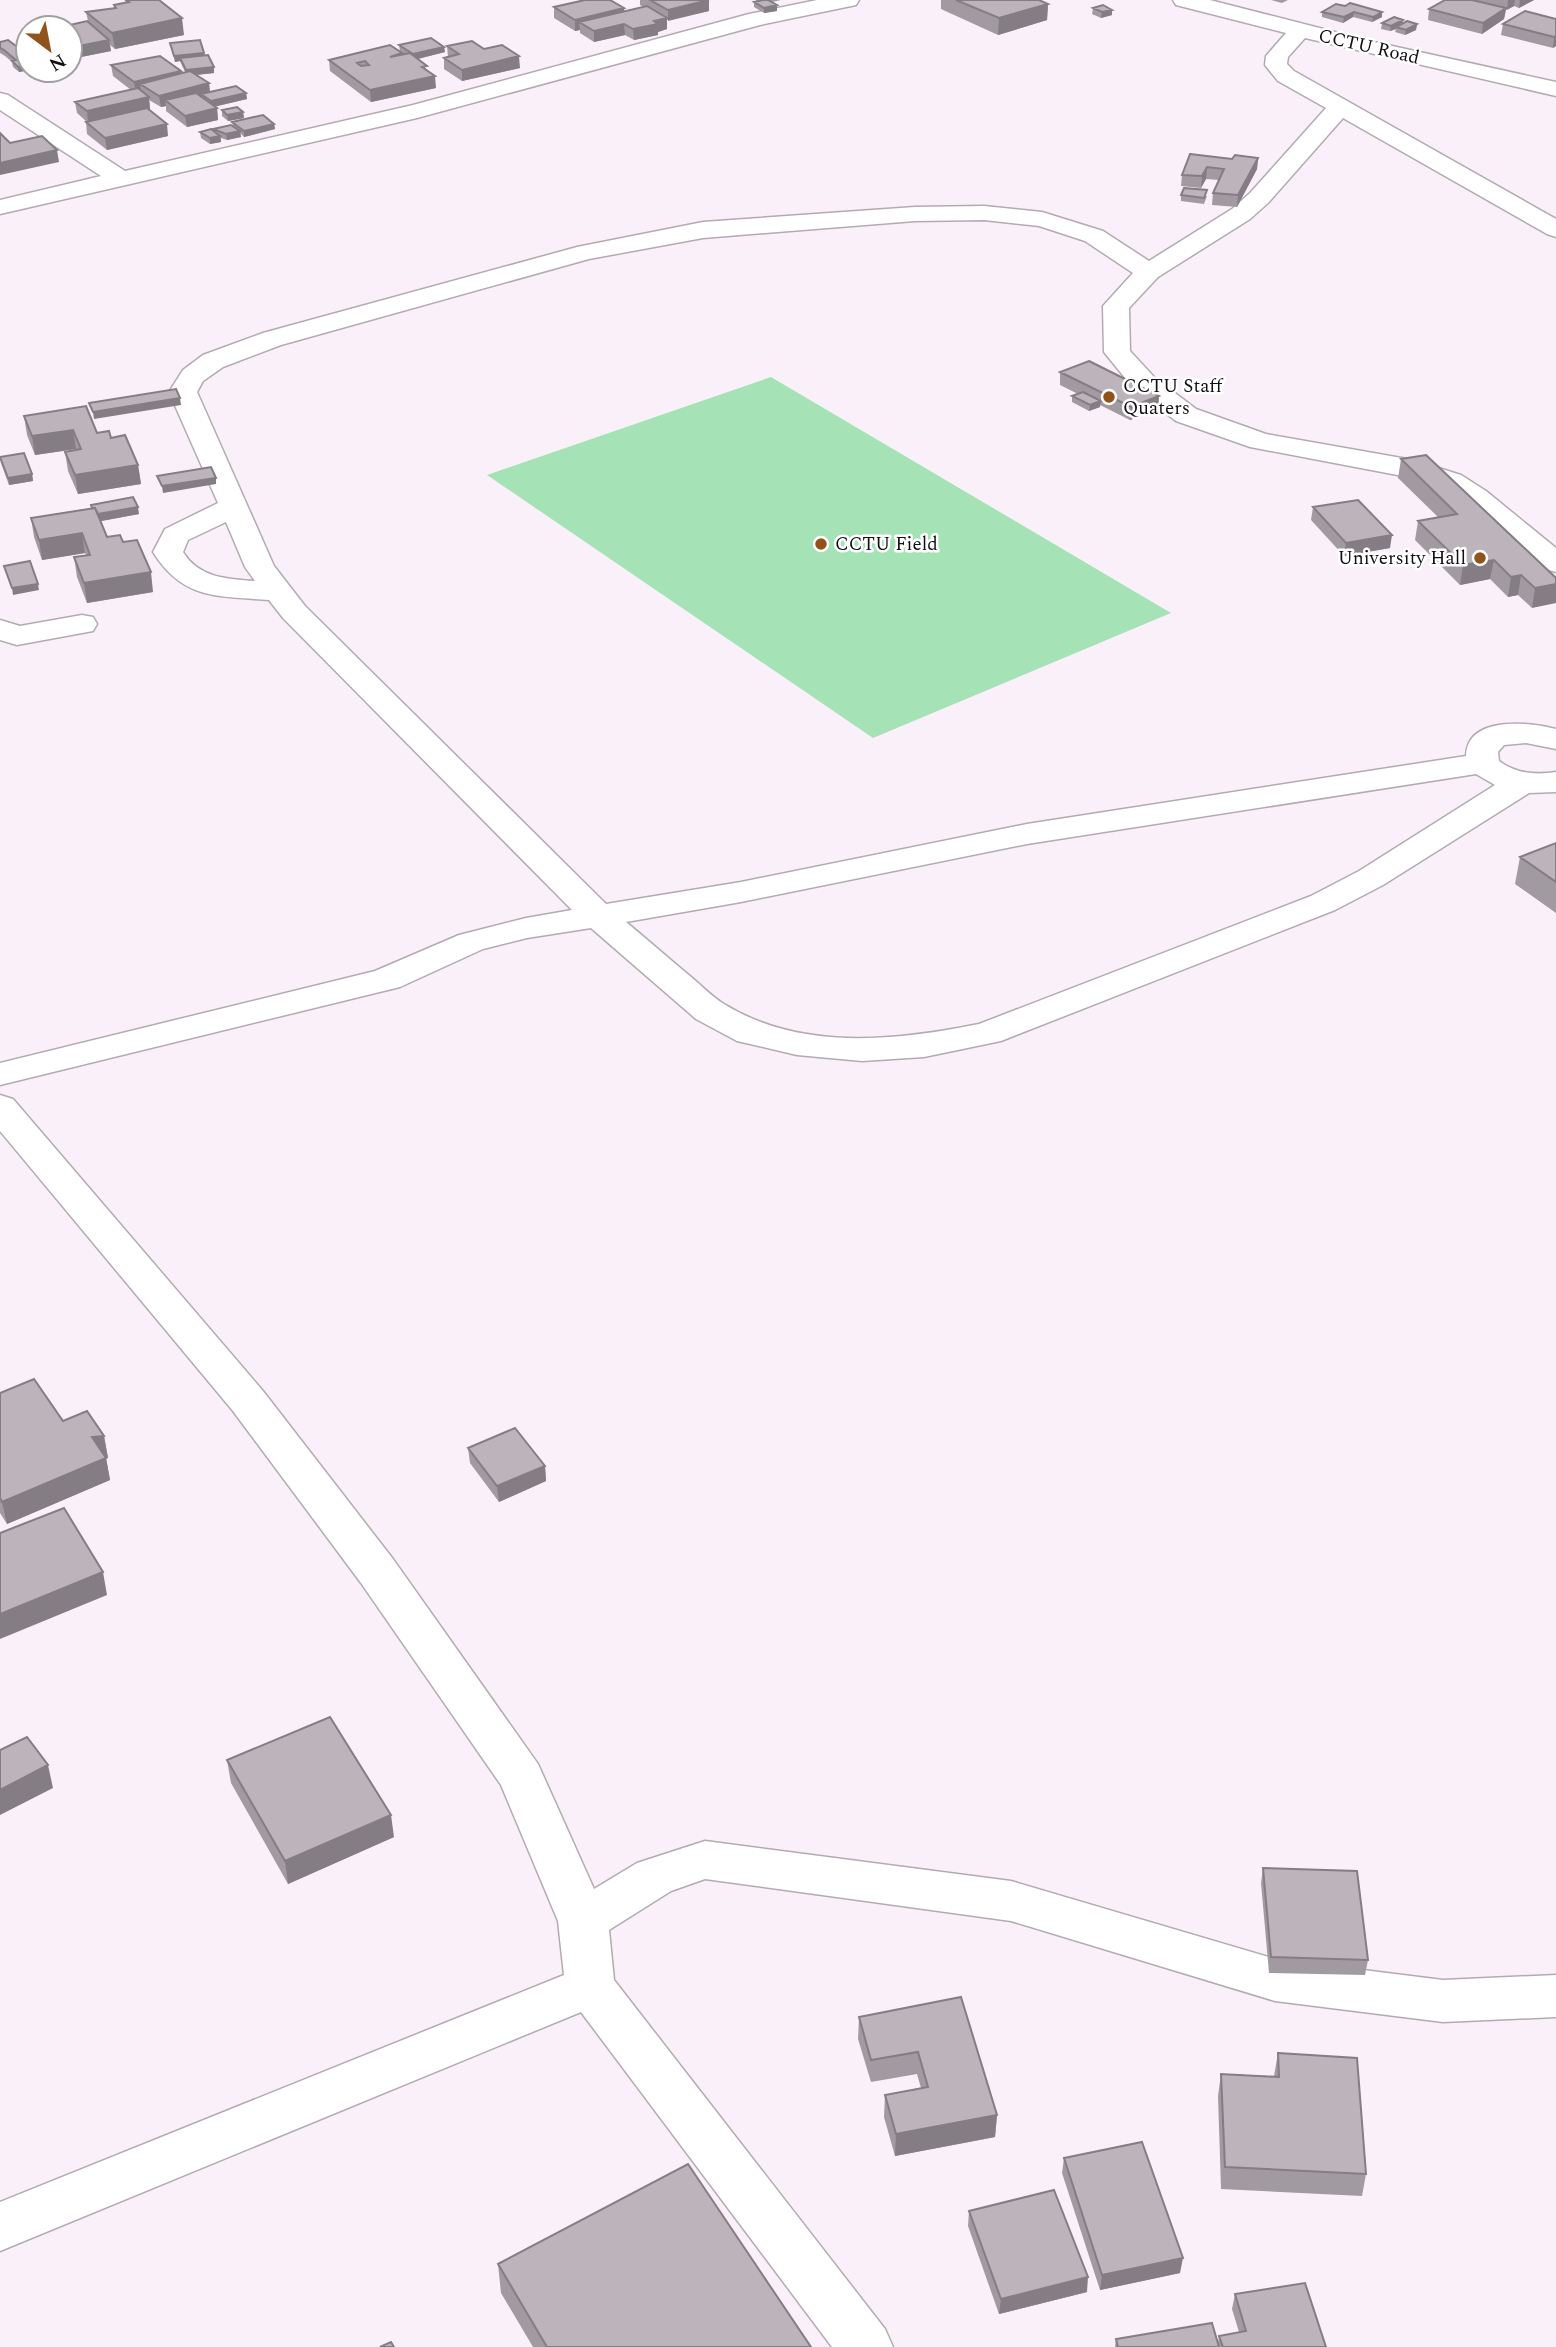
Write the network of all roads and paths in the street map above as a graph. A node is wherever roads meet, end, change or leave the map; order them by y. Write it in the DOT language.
graph roads {
  1 [pos="848,0"];
  2 [pos="1184,0"];
  3 [pos="733,6"];
  4 [pos="757,19"];
  5 [pos="1300,30"];
  6 [pos="1553,85"];
  7 [pos="0,100"];
  8 [pos="1339,108"];
  9 [pos="123,180"];
  10 [pos="0,206"];
  11 [pos="1556,229"];
  12 [pos="1149,272"];
  13 [pos="233,507"];
  14 [pos="1556,563"];
  15 [pos="275,591"];
  16 [pos="82,624"];
  17 [pos="0,629"];
  18 [pos="1550,731"];
  19 [pos="1484,763"];
  20 [pos="1556,782"];
  21 [pos="1521,783"];
  22 [pos="597,915"];
  23 [pos="0,1074"];
  24 [pos="0,1107"];
  25 [pos="583,1921"];
  26 [pos="590,1986"];
  27 [pos="1556,1996"];
  28 [pos="0,2227"];
  29 [pos="865,2347"];
  1 -- 4 [label="street"];
  2 -- 5 [label="street, CCTU Road"];
  3 -- 4 [label="street"];
  4 -- 9 [label="street"];
  5 -- 6 [label="street, CCTU Road"];
  5 -- 8 [label="street"];
  7 -- 9 [label="street"];
  8 -- 11 [label="street"];
  8 -- 12 [label="street"];
  9 -- 10 [label="street"];
  12 -- 13 [label="street"];
  12 -- 14 [label="street"];
  13 -- 15 [label="street"];
  13 -- 15 [label="street"];
  15 -- 22 [label="street"];
  16 -- 17 [label="street"];
  18 -- 19 [label="street"];
  19 -- 21 [label="street"];
  19 -- 22 [label="street"];
  20 -- 21 [label="street"];
  21 -- 22 [label="street"];
  22 -- 23 [label="street"];
  24 -- 25 [label="street"];
  25 -- 26 [label="street"];
  25 -- 27 [label="street"];
  26 -- 28 [label="street"];
  26 -- 29 [label="street"];
}
